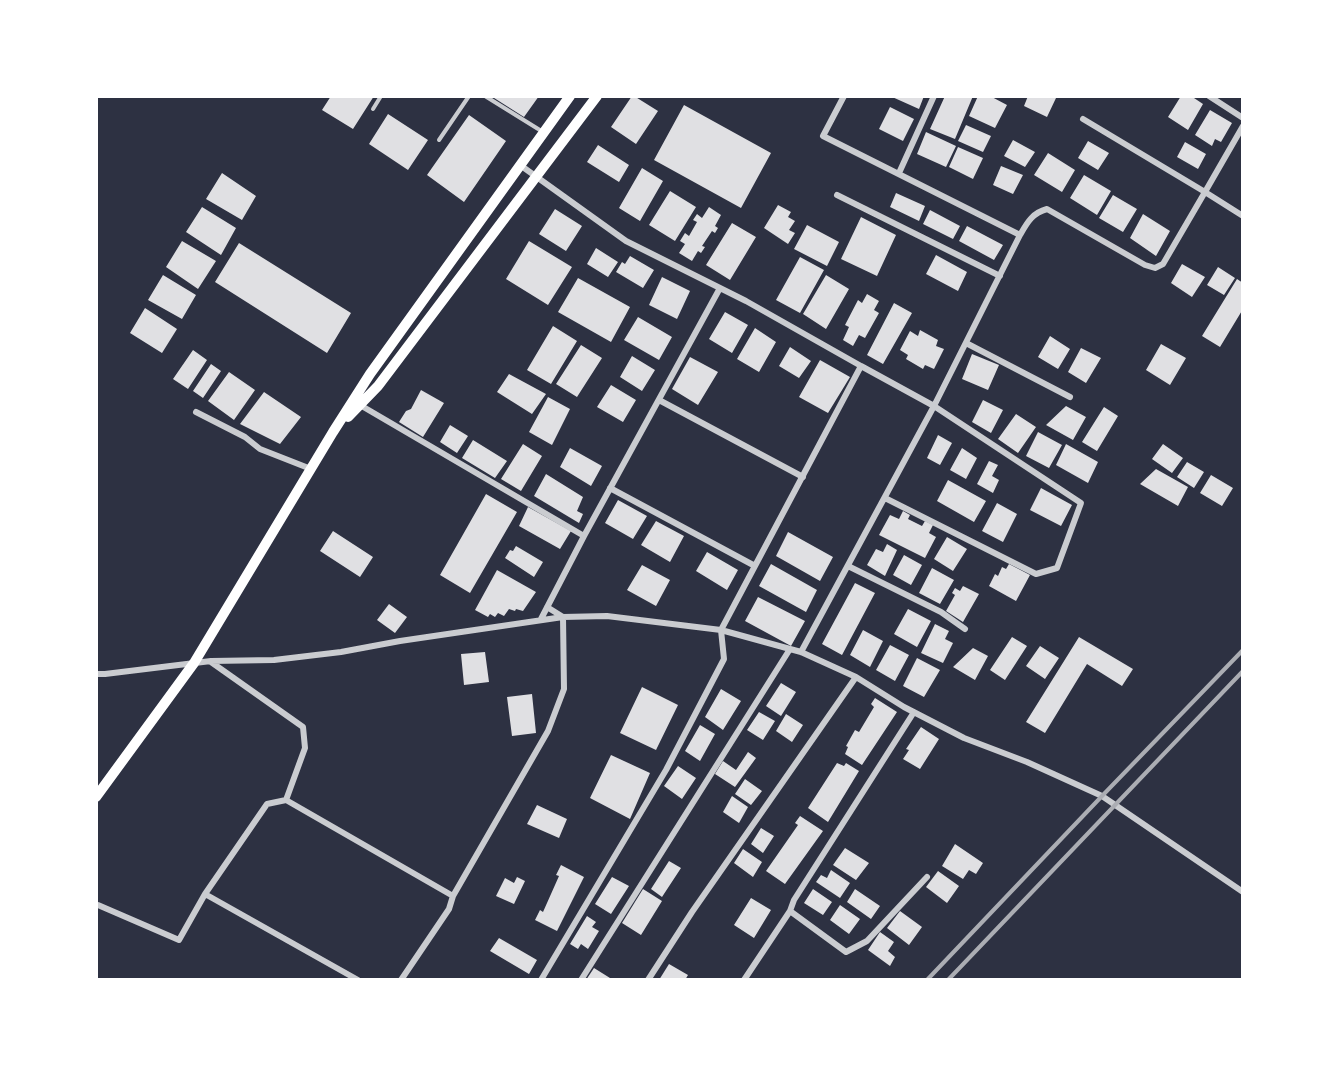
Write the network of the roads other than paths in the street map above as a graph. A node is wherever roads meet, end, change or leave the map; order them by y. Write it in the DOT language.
graph roads {
  1 [pos="381,96"];
  2 [pos="469,96"];
  3 [pos="484,96"];
  4 [pos="570,96"];
  5 [pos="597,96"];
  6 [pos="844,96"];
  7 [pos="934,96"];
  8 [pos="1209,96"];
  9 [pos="373,109"];
  10 [pos="1243,118"];
  11 [pos="1083,119"];
  12 [pos="1243,126"];
  13 [pos="543,133"];
  14 [pos="439,140"];
  15 [pos="520,165"];
  16 [pos="898,173"];
  17 [pos="537,176"];
  18 [pos="1205,192"];
  19 [pos="837,195"];
  20 [pos="1243,216"];
  21 [pos="1020,236"];
  22 [pos="1000,276"];
  23 [pos="720,288"];
  24 [pos="966,343"];
  25 [pos="861,366"];
  26 [pos="1070,397"];
  27 [pos="659,400"];
  28 [pos="360,405"];
  29 [pos="934,406"];
  30 [pos="196,412"];
  31 [pos="333,432"];
  32 [pos="311,469"];
  33 [pos="803,477"];
  34 [pos="610,488"];
  35 [pos="885,498"];
  36 [pos="584,536"];
  37 [pos="755,566"];
  38 [pos="848,566"];
  39 [pos="547,608"];
  40 [pos="563,617"];
  41 [pos="541,619"];
  42 [pos="965,629"];
  43 [pos="721,630"];
  44 [pos="790,649"];
  45 [pos="801,652"];
  46 [pos="211,661"];
  47 [pos="194,663"];
  48 [pos="96,674"];
  49 [pos="856,677"];
  50 [pos="914,712"];
  51 [pos="96,797"];
  52 [pos="286,800"];
  53 [pos="927,877"];
  54 [pos="1243,892"];
  55 [pos="205,894"];
  56 [pos="453,896"];
  57 [pos="99,905"];
  58 [pos="790,911"];
  59 [pos="358,980"];
  60 [pos="401,980"];
  61 [pos="541,980"];
  62 [pos="581,980"];
  63 [pos="648,980"];
  64 [pos="744,980"];
  1 -- 9 [label="lane"];
  2 -- 14 [label="lane"];
  3 -- 13 [label="lane"];
  4 -- 13 [label="main road"];
  5 -- 17 [label="main road"];
  6 -- 16 [label="street"];
  7 -- 16 [label="street"];
  8 -- 10 [label="street"];
  11 -- 18 [label="street"];
  12 -- 18 [label="street"];
  13 -- 15 [label="main road"];
  15 -- 17 [label="street"];
  15 -- 31 [label="main road"];
  16 -- 21 [label="street"];
  17 -- 23 [label="street"];
  17 -- 28 [label="main road"];
  18 -- 20 [label="street"];
  18 -- 21 [label="street"];
  19 -- 22 [label="street"];
  21 -- 22 [label="street"];
  22 -- 24 [label="street"];
  23 -- 25 [label="street"];
  23 -- 27 [label="street"];
  24 -- 26 [label="street"];
  24 -- 29 [label="street"];
  25 -- 29 [label="street"];
  25 -- 33 [label="street"];
  27 -- 33 [label="street"];
  27 -- 34 [label="street"];
  28 -- 31 [label="main road"];
  28 -- 36 [label="street"];
  29 -- 35 [label="street"];
  29 -- 35 [label="street"];
  30 -- 32 [label="street"];
  31 -- 32 [label="main road"];
  32 -- 47 [label="main road"];
  33 -- 37 [label="street"];
  34 -- 36 [label="street"];
  34 -- 37 [label="street"];
  35 -- 38 [label="street"];
  36 -- 39 [label="street"];
  37 -- 43 [label="street"];
  38 -- 42 [label="street"];
  38 -- 45 [label="street"];
  39 -- 40 [label="street"];
  39 -- 41 [label="street"];
  40 -- 41 [label="street"];
  40 -- 43 [label="street"];
  40 -- 56 [label="street"];
  41 -- 46 [label="street"];
  43 -- 44 [label="street"];
  43 -- 61 [label="street"];
  44 -- 45 [label="street"];
  44 -- 62 [label="street"];
  45 -- 49 [label="street"];
  46 -- 47 [label="street"];
  46 -- 52 [label="street"];
  47 -- 48 [label="street"];
  47 -- 51 [label="main road"];
  49 -- 50 [label="street"];
  49 -- 63 [label="street"];
  50 -- 54 [label="street"];
  50 -- 58 [label="street"];
  52 -- 55 [label="street"];
  52 -- 56 [label="street"];
  53 -- 58 [label="street"];
  55 -- 57 [label="street"];
  55 -- 59 [label="street"];
  56 -- 60 [label="street"];
  58 -- 64 [label="street"];
}
